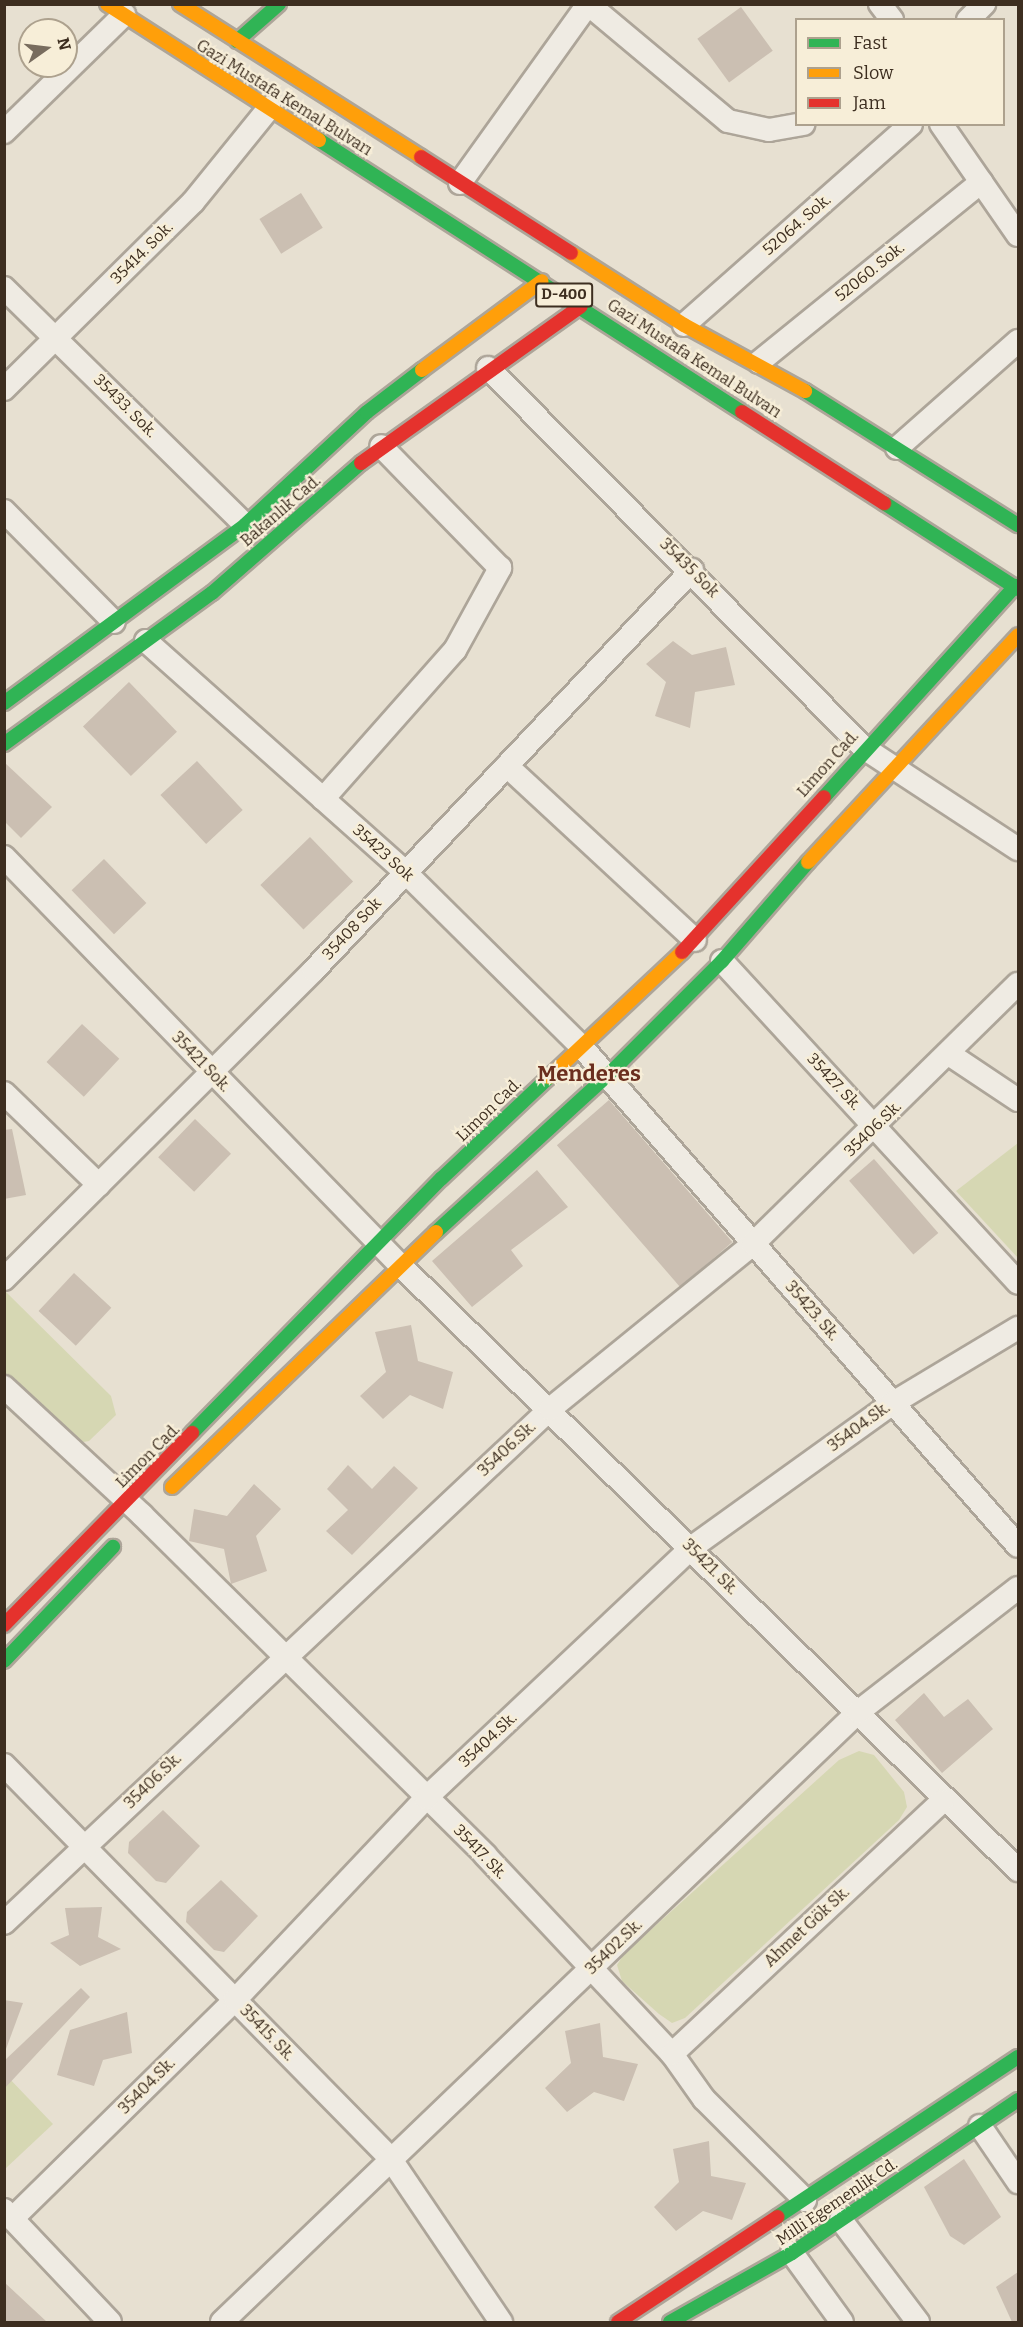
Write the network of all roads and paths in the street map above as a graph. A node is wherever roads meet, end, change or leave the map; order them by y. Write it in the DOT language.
graph roads {
  1 [pos="180,4"];
  2 [pos="279,4"];
  3 [pos="588,4"];
  4 [pos="880,4"];
  5 [pos="984,4"];
  6 [pos="116,10"];
  7 [pos="890,18"];
  8 [pos="970,18"];
  9 [pos="237,41"];
  10 [pos="269,108"];
  11 [pos="795,125"];
  12 [pos="909,126"];
  13 [pos="942,126"];
  14 [pos="4,132"];
  15 [pos="981,182"];
  16 [pos="460,183"];
  17 [pos="1018,235"];
  18 [pos="543,281"];
  19 [pos="4,288"];
  20 [pos="580,306"];
  21 [pos="684,325"];
  22 [pos="56,338"];
  23 [pos="1018,341"];
  24 [pos="759,362"];
  25 [pos="488,368"];
  26 [pos="4,389"];
  27 [pos="381,446"];
  28 [pos="897,448"];
  29 [pos="4,511"];
  30 [pos="244,525"];
  31 [pos="1018,525"];
  32 [pos="692,570"];
  33 [pos="1017,588"];
  34 [pos="114,622"];
  35 [pos="1018,635"];
  36 [pos="146,641"];
  37 [pos="4,703"];
  38 [pos="4,744"];
  39 [pos="864,748"];
  40 [pos="507,766"];
  41 [pos="891,766"];
  42 [pos="323,799"];
  43 [pos="1018,849"];
  44 [pos="4,857"];
  45 [pos="406,873"];
  46 [pos="695,940"];
  47 [pos="722,961"];
  48 [pos="1018,984"];
  49 [pos="580,1045"];
  50 [pos="949,1054"];
  51 [pos="211,1073"];
  52 [pos="606,1077"];
  53 [pos="4,1094"];
  54 [pos="1018,1100"];
  55 [pos="875,1127"];
  56 [pos="99,1185"];
  57 [pos="753,1244"];
  58 [pos="380,1245"];
  59 [pos="400,1265"];
  60 [pos="4,1279"];
  61 [pos="1018,1283"];
  62 [pos="1018,1328"];
  63 [pos="4,1387"];
  64 [pos="893,1403"];
  65 [pos="550,1409"];
  66 [pos="140,1513"];
  67 [pos="1018,1546"];
  68 [pos="691,1548"];
  69 [pos="1018,1588"];
  70 [pos="4,1625"];
  71 [pos="282,1656"];
  72 [pos="4,1661"];
  73 [pos="858,1712"];
  74 [pos="4,1765"];
  75 [pos="426,1798"];
  76 [pos="942,1801"];
  77 [pos="85,1846"];
  78 [pos="1018,1870"];
  79 [pos="4,1923"];
  80 [pos="589,1971"];
  81 [pos="235,2000"];
  82 [pos="672,2054"];
  83 [pos="1018,2057"];
  84 [pos="1018,2100"];
  85 [pos="980,2126"];
  86 [pos="390,2158"];
  87 [pos="1018,2182"];
  88 [pos="805,2200"];
  89 [pos="9,2214"];
  90 [pos="841,2220"];
  91 [pos="792,2253"];
  92 [pos="110,2322"];
  93 [pos="222,2322"];
  94 [pos="501,2322"];
  95 [pos="618,2322"];
  96 [pos="670,2322"];
  97 [pos="842,2322"];
  98 [pos="918,2322"];
  1 -- 9 [label="main road, Gazi Mustafa Kemal Bulvarı / D-400"];
  2 -- 9 [label="main road"];
  3 -- 11 [label="street"];
  3 -- 16 [label="street"];
  4 -- 7 [label="street"];
  5 -- 8 [label="street"];
  6 -- 10 [label="main road, Gazi Mustafa Kemal Bulvarı / D-400"];
  6 -- 14 [label="street"];
  9 -- 16 [label="main road, Gazi Mustafa Kemal Bulvarı / D-400"];
  10 -- 18 [label="main road, Gazi Mustafa Kemal Bulvarı / D-400"];
  10 -- 22 [label="street, 35414. Sok."];
  12 -- 21 [label="street, 52064. Sok."];
  13 -- 15 [label="street"];
  15 -- 17 [label="street"];
  15 -- 24 [label="street, 52060. Sok."];
  16 -- 21 [label="main road, Gazi Mustafa Kemal Bulvarı / D-400"];
  18 -- 20 [label="main road, Gazi Mustafa Kemal Bulvarı / D-400"];
  18 -- 30 [label="main road, Bakanlık Cad."];
  19 -- 22 [label="street, 35433. Sok."];
  20 -- 25 [label="main road, Bakanlık Cad."];
  20 -- 33 [label="main road, Gazi Mustafa Kemal Bulvarı / D-400"];
  21 -- 24 [label="main road, Gazi Mustafa Kemal Bulvarı / D-400"];
  22 -- 26 [label="street, 35414. Sok."];
  22 -- 30 [label="street, 35433. Sok."];
  23 -- 28 [label="street"];
  24 -- 28 [label="main road, Gazi Mustafa Kemal Bulvarı / D-400"];
  25 -- 27 [label="main road, Bakanlık Cad."];
  25 -- 32 [label="street, 35435 Sok"];
  27 -- 36 [label="main road, Bakanlık Cad."];
  27 -- 42 [label="street"];
  28 -- 31 [label="main road, Gazi Mustafa Kemal Bulvarı / D-400"];
  29 -- 34 [label="street"];
  30 -- 34 [label="main road, Bakanlık Cad."];
  32 -- 39 [label="street, 35435 Sok"];
  32 -- 40 [label="street, 35408 Sok"];
  33 -- 39 [label="main road, Limon Cad."];
  34 -- 37 [label="main road, Bakanlık Cad."];
  35 -- 41 [label="main road, Limon Cad."];
  36 -- 38 [label="main road, Bakanlık Cad."];
  36 -- 42 [label="street, 35423 Sok"];
  39 -- 41 [label="street, 35435 Sok"];
  39 -- 46 [label="main road, Limon Cad."];
  40 -- 45 [label="street, 35408 Sok"];
  40 -- 46 [label="street"];
  41 -- 43 [label="street, 35435 Sok"];
  41 -- 47 [label="main road, Limon Cad."];
  42 -- 45 [label="street, 35423 Sok"];
  44 -- 51 [label="street, 35421 Sok."];
  45 -- 49 [label="street, 35423 Sok"];
  45 -- 51 [label="street, 35408 Sok"];
  46 -- 49 [label="main road, Limon Cad."];
  47 -- 52 [label="main road, Limon Cad."];
  47 -- 55 [label="street, 35427. Sk."];
  48 -- 50 [label="street, 35406.Sk."];
  49 -- 52 [label="street, 35423 Sok"];
  49 -- 58 [label="main road, Limon Cad."];
  50 -- 54 [label="street"];
  50 -- 55 [label="street, 35406.Sk."];
  51 -- 56 [label="street, 35408 Sok"];
  51 -- 58 [label="street, 35421 Sok."];
  52 -- 57 [label="street, 35423. Sk."];
  52 -- 59 [label="main road, Limon Cad."];
  53 -- 56 [label="street"];
  55 -- 57 [label="street, 35406.Sk."];
  55 -- 61 [label="street, 35427. Sk."];
  56 -- 60 [label="street, 35408 Sok"];
  57 -- 64 [label="street, 35423. Sk."];
  57 -- 65 [label="street, 35406.Sk."];
  58 -- 59 [label="street, 35421 Sok."];
  58 -- 66 [label="main road, Limon Cad."];
  59 -- 65 [label="street, 35421. Sk."];
  59 -- 66 [label="main road, Limon Cad."];
  62 -- 64 [label="street, 35404.Sk."];
  63 -- 66 [label="street, 35417. Sk."];
  64 -- 67 [label="street, 35423. Sk."];
  64 -- 68 [label="street, 35404.Sk."];
  65 -- 68 [label="street, 35421. Sk."];
  65 -- 71 [label="street, 35406.Sk."];
  66 -- 70 [label="main road, Limon Cad."];
  66 -- 71 [label="street, 35417. Sk."];
  66 -- 72 [label="main road, Limon Cad."];
  68 -- 73 [label="street, 35421. Sk."];
  68 -- 75 [label="street, 35404.Sk."];
  69 -- 73 [label="street, 35402.Sk."];
  71 -- 75 [label="street, 35417. Sk."];
  71 -- 77 [label="street, 35406.Sk."];
  73 -- 76 [label="street, 35421. Sk."];
  73 -- 80 [label="street, 35402.Sk."];
  74 -- 77 [label="street, 35415. Sk."];
  75 -- 80 [label="street, 35417. Sk."];
  75 -- 81 [label="street, 35404.Sk."];
  76 -- 78 [label="street, 35421. Sk."];
  76 -- 82 [label="street, Ahmet Gök Sk."];
  77 -- 79 [label="street, 35406.Sk."];
  77 -- 81 [label="street, 35415. Sk."];
  80 -- 82 [label="street, 35417. Sk."];
  80 -- 86 [label="street, 35402.Sk."];
  81 -- 86 [label="street, 35415. Sk."];
  81 -- 89 [label="street, 35404.Sk."];
  82 -- 88 [label="street, 35417. Sk."];
  83 -- 88 [label="main road"];
  84 -- 85 [label="main road, Milli Egemenlik Cd."];
  85 -- 87 [label="street"];
  85 -- 90 [label="main road, Milli Egemenlik Cd."];
  86 -- 93 [label="street, 35402.Sk."];
  86 -- 94 [label="street, 35415. Sk."];
  88 -- 95 [label="main road"];
  89 -- 92 [label="street"];
  90 -- 91 [label="main road, Milli Egemenlik Cd."];
  90 -- 98 [label="street"];
  91 -- 96 [label="main road, Milli Egemenlik Cd."];
  91 -- 97 [label="street"];
}
